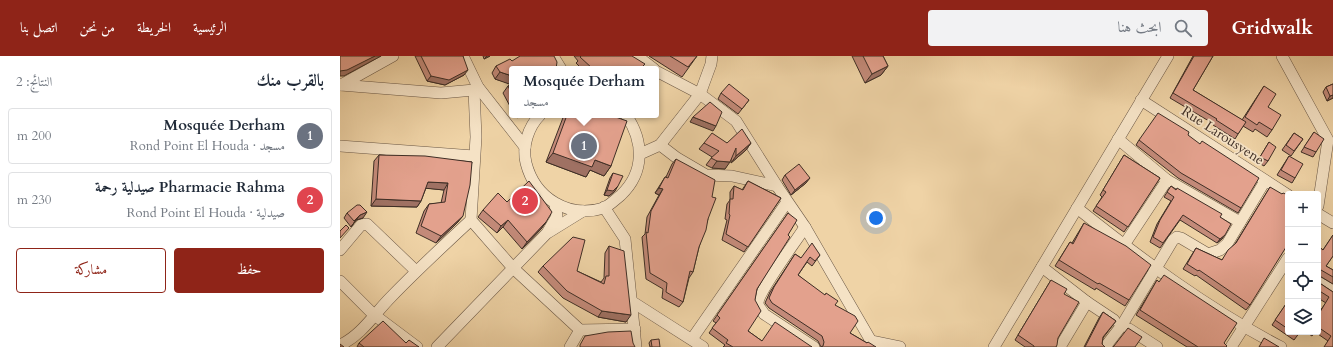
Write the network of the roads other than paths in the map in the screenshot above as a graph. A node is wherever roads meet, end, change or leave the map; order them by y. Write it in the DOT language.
graph roads {
  1 [pos="393,56"];
  2 [pos="463,56"];
  3 [pos="553,56"];
  4 [pos="637,56"];
  5 [pos="712,56"];
  6 [pos="1168,56"];
  7 [pos="1282,56"];
  8 [pos="559,66"];
  9 [pos="650,66"];
  10 [pos="659,73"];
  11 [pos="341,85"];
  12 [pos="476,88"];
  13 [pos="700,94"];
  14 [pos="1142,100"];
  15 [pos="538,118"];
  16 [pos="628,118"];
  17 [pos="1118,139"];
  18 [pos="1330,139"];
  19 [pos="340,146"];
  20 [pos="660,146"];
  21 [pos="525,147"];
  22 [pos="640,154"];
  23 [pos="474,156"];
  24 [pos="1167,180"];
  25 [pos="1265,181"];
  26 [pos="777,186"];
  27 [pos="1321,191"];
  28 [pos="1285,193"];
  29 [pos="787,202"];
  30 [pos="555,204"];
  31 [pos="604,208"];
  32 [pos="1077,208"];
  33 [pos="583,211"];
  34 [pos="1321,216"];
  35 [pos="471,220"];
  36 [pos="1240,222"];
  37 [pos="1333,223"];
  38 [pos="805,227"];
  39 [pos="547,233"];
  40 [pos="1124,245"];
  41 [pos="340,250"];
  42 [pos="1286,263"];
  43 [pos="1042,267"];
  44 [pos="1155,267"];
  45 [pos="513,268"];
  46 [pos="416,271"];
  47 [pos="340,281"];
  48 [pos="1321,284"];
  49 [pos="1333,291"];
  50 [pos="631,301"];
  51 [pos="1087,302"];
  52 [pos="373,314"];
  53 [pos="1122,325"];
  54 [pos="1244,328"];
  55 [pos="635,329"];
  56 [pos="580,330"];
  57 [pos="692,339"];
  58 [pos="340,345"];
  59 [pos="887,346"];
  60 [pos="997,346"];
  61 [pos="416,347"];
  62 [pos="438,347"];
  63 [pos="570,347"];
  64 [pos="636,347"];
  65 [pos="703,347"];
  66 [pos="814,347"];
  67 [pos="900,347"];
  68 [pos="1060,347"];
  69 [pos="1105,347"];
  70 [pos="1157,347"];
  71 [pos="1231,347"];
  72 [pos="1281,347"];
  1 -- 11 [label="street"];
  2 -- 12 [label="street"];
  3 -- 8 [label="street"];
  4 -- 9 [label="street"];
  5 -- 13 [label="street"];
  6 -- 14 [label="street"];
  7 -- 18 [label="street"];
  10 -- 13 [label="street"];
  11 -- 12 [label="street"];
  12 -- 21 [label="street"];
  12 -- 23 [label="street"];
  13 -- 20 [label="street"];
  13 -- 26 [label="street"];
  14 -- 17 [label="street"];
  14 -- 25 [label="street, Rue Larousyene"];
  15 -- 21 [label="street"];
  16 -- 22 [label="street"];
  17 -- 24 [label="street"];
  17 -- 32 [label="street"];
  18 -- 27 [label="street"];
  19 -- 23 [label="street"];
  20 -- 22 [label="street"];
  20 -- 26 [label="street"];
  21 -- 30 [label="street"];
  22 -- 31 [label="street"];
  23 -- 35 [label="street"];
  24 -- 36 [label="street"];
  24 -- 40 [label="street"];
  25 -- 28 [label="street, Rue Larousyene"];
  25 -- 36 [label="street"];
  26 -- 29 [label="street"];
  29 -- 38 [label="street"];
  29 -- 57 [label="street"];
  30 -- 33 [label="street"];
  30 -- 39 [label="street"];
  31 -- 33 [label="street"];
  31 -- 50 [label="street"];
  32 -- 40 [label="street"];
  32 -- 43 [label="street"];
  33 -- 39 [label="street"];
  34 -- 37 [label="street"];
  35 -- 45 [label="street"];
  35 -- 46 [label="street"];
  36 -- 44 [label="street"];
  38 -- 59 [label="street"];
  38 -- 66 [label="street"];
  39 -- 45 [label="street"];
  40 -- 44 [label="street"];
  41 -- 46 [label="street"];
  42 -- 54 [label="street"];
  43 -- 51 [label="street"];
  43 -- 60 [label="street"];
  44 -- 53 [label="street"];
  44 -- 54 [label="street"];
  45 -- 56 [label="street"];
  45 -- 62 [label="street"];
  46 -- 52 [label="street"];
  47 -- 52 [label="street"];
  48 -- 49 [label="street"];
  50 -- 55 [label="street"];
  50 -- 57 [label="street"];
  51 -- 53 [label="street"];
  51 -- 68 [label="street"];
  52 -- 58 [label="street"];
  52 -- 61 [label="street"];
  53 -- 69 [label="street"];
  53 -- 70 [label="street"];
  54 -- 71 [label="street"];
  54 -- 72 [label="street"];
  55 -- 56 [label="street"];
  55 -- 64 [label="street"];
  56 -- 63 [label="street"];
  57 -- 65 [label="street"];
  59 -- 67 [label="street"];
}
